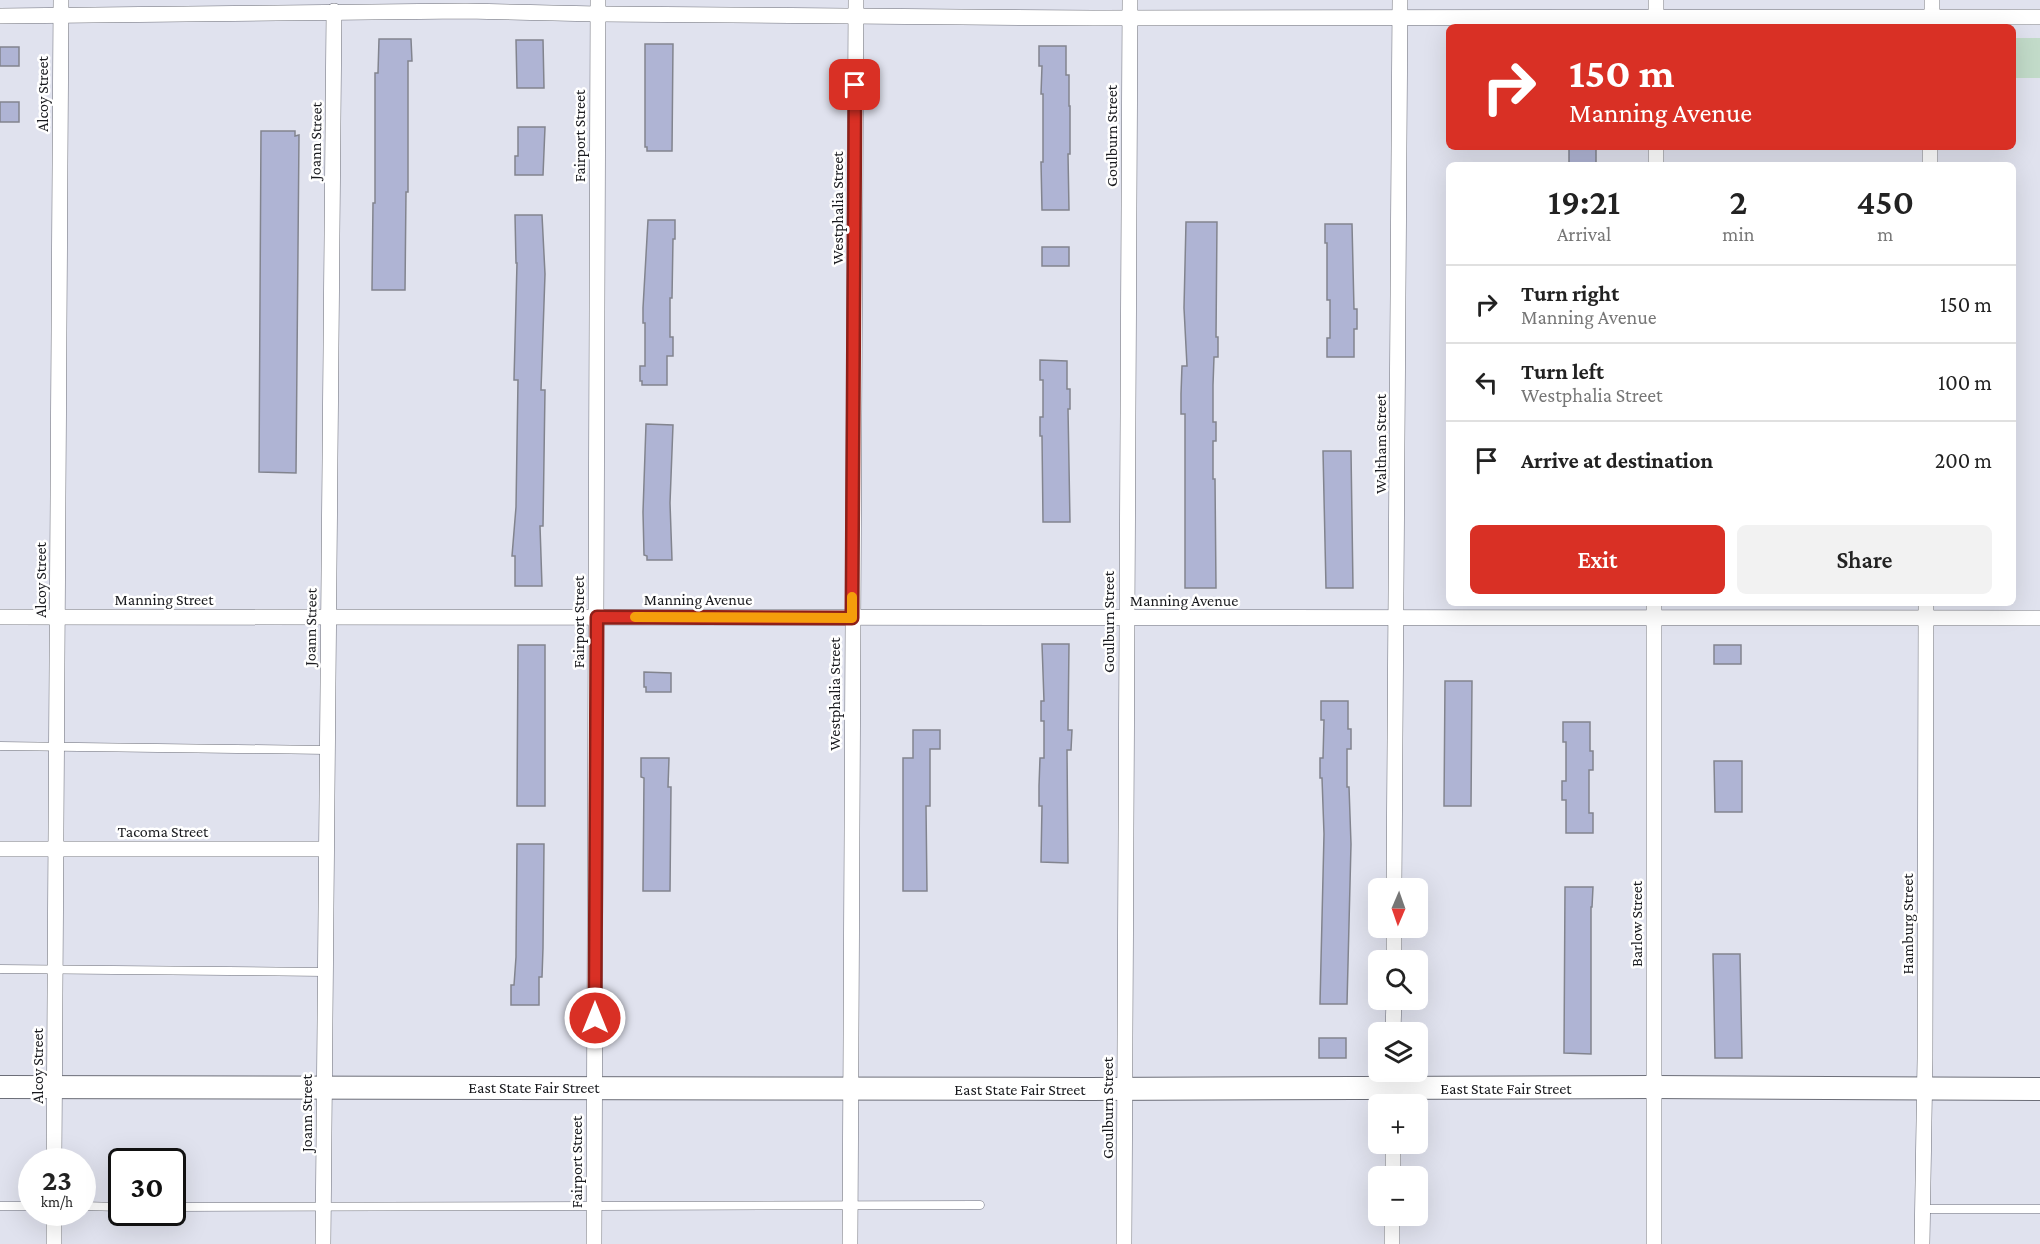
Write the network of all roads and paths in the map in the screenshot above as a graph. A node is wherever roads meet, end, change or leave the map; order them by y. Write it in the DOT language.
graph roads {
  1 [pos="1130,0"];
  2 [pos="1400,0"];
  3 [pos="1656,0"];
  4 [pos="1932,0"];
  5 [pos="598,7"];
  6 [pos="61,8"];
  7 [pos="856,8"];
  8 [pos="334,11"];
  9 [pos="0,15"];
  10 [pos="1400,16"];
  11 [pos="1130,17"];
  12 [pos="2040,17"];
  13 [pos="1656,22"];
  14 [pos="1932,22"];
  15 [pos="1926,610"];
  16 [pos="1654,611"];
  17 [pos="0,617"];
  18 [pos="58,617"];
  19 [pos="328,617"];
  20 [pos="597,617"];
  21 [pos="1397,617"];
  22 [pos="852,618"];
  23 [pos="2040,618"];
  24 [pos="1126,619"];
  25 [pos="0,746"];
  26 [pos="58,747"];
  27 [pos="327,750"];
  28 [pos="0,849"];
  29 [pos="57,849"];
  30 [pos="326,849"];
  31 [pos="1395,878"];
  32 [pos="0,969"];
  33 [pos="56,969"];
  34 [pos="325,972"];
  35 [pos="0,1087"];
  36 [pos="55,1087"];
  37 [pos="324,1087"];
  38 [pos="1654,1087"];
  39 [pos="595,1088"];
  40 [pos="851,1088"];
  41 [pos="1393,1088"];
  42 [pos="1925,1088"];
  43 [pos="1124,1089"];
  44 [pos="2040,1089"];
  45 [pos="54,1148"];
  46 [pos="594,1205"];
  47 [pos="850,1205"];
  48 [pos="980,1205"];
  49 [pos="0,1206"];
  50 [pos="18,1206"];
  51 [pos="186,1207"];
  52 [pos="323,1208"];
  53 [pos="1923,1209"];
  54 [pos="2040,1209"];
  55 [pos="54,1226"];
  56 [pos="1392,1226"];
  57 [pos="54,1244"];
  58 [pos="323,1244"];
  59 [pos="594,1244"];
  60 [pos="850,1244"];
  61 [pos="1124,1244"];
  62 [pos="1392,1244"];
  63 [pos="1654,1244"];
  64 [pos="1922,1244"];
  1 -- 11 [label="street, Goulburn Street"];
  2 -- 10 [label="street, Waltham Street"];
  3 -- 13 [label="street"];
  4 -- 14 [label="street"];
  5 -- 7 [label="street"];
  5 -- 8 [label="street"];
  5 -- 20 [label="street, Fairport Street"];
  6 -- 8 [label="street"];
  6 -- 9 [label="street"];
  6 -- 18 [label="street, Alcoy Street"];
  7 -- 11 [label="street"];
  7 -- 22 [label="street, Westphalia Street"];
  8 -- 19 [label="street, Joann Street"];
  10 -- 11 [label="street"];
  10 -- 13 [label="street"];
  10 -- 21 [label="street, Waltham Street"];
  11 -- 24 [label="street, Goulburn Street"];
  12 -- 14 [label="street"];
  13 -- 14 [label="street"];
  15 -- 16 [label="street, Manning Avenue"];
  15 -- 23 [label="street, Manning Avenue"];
  15 -- 42 [label="street, Hamburg Street"];
  16 -- 21 [label="street, Manning Avenue"];
  16 -- 38 [label="street, Barlow Street"];
  17 -- 18 [label="street, Manning Street"];
  18 -- 19 [label="street, Manning Street"];
  18 -- 26 [label="street, Alcoy Street"];
  19 -- 20 [label="street, Manning Avenue"];
  19 -- 27 [label="street, Joann Street"];
  20 -- 22 [label="street, Manning Avenue"];
  20 -- 39 [label="street, Fairport Street"];
  21 -- 24 [label="street, Manning Avenue"];
  21 -- 31 [label="street, Waltham Street"];
  22 -- 24 [label="street, Manning Avenue"];
  22 -- 40 [label="street, Westphalia Street"];
  24 -- 43 [label="street, Goulburn Street"];
  25 -- 26 [label="lane"];
  26 -- 27 [label="lane"];
  26 -- 29 [label="street, Alcoy Street"];
  27 -- 30 [label="street, Joann Street"];
  28 -- 29 [label="street, Tacoma Street"];
  29 -- 30 [label="street, Tacoma Street"];
  29 -- 33 [label="street, Alcoy Street"];
  30 -- 34 [label="street, Joann Street"];
  32 -- 33 [label="lane"];
  33 -- 34 [label="lane"];
  33 -- 36 [label="street, Alcoy Street"];
  34 -- 37 [label="street, Joann Street"];
  35 -- 36 [label="street, East State Fair Street"];
  36 -- 37 [label="street, East State Fair Street"];
  36 -- 45 [label="street, Alcoy Street"];
  37 -- 39 [label="street, East State Fair Street"];
  37 -- 52 [label="street, Joann Street"];
  38 -- 41 [label="street, East State Fair Street"];
  38 -- 42 [label="street, East State Fair Street"];
  38 -- 63 [label="street, Barlow Street"];
  39 -- 40 [label="street, East State Fair Street"];
  39 -- 46 [label="street, Fairport Street"];
  40 -- 43 [label="street, East State Fair Street"];
  40 -- 47 [label="street, Westphalia Street"];
  41 -- 43 [label="street, East State Fair Street"];
  42 -- 44 [label="street, East State Fair Street"];
  42 -- 53 [label="street, Hamburg Street"];
  43 -- 61 [label="street, Goulburn Street"];
  46 -- 47 [label="lane"];
  46 -- 52 [label="lane"];
  46 -- 59 [label="street, Fairport Street"];
  47 -- 48 [label="lane"];
  47 -- 60 [label="street, Westphalia Street"];
  49 -- 50 [label="lane"];
  51 -- 52 [label="lane"];
  52 -- 58 [label="street, Joann Street"];
  53 -- 54 [label="lane"];
  53 -- 64 [label="street, Hamburg Street"];
  55 -- 57 [label="street"];
  56 -- 62 [label="street"];
}
